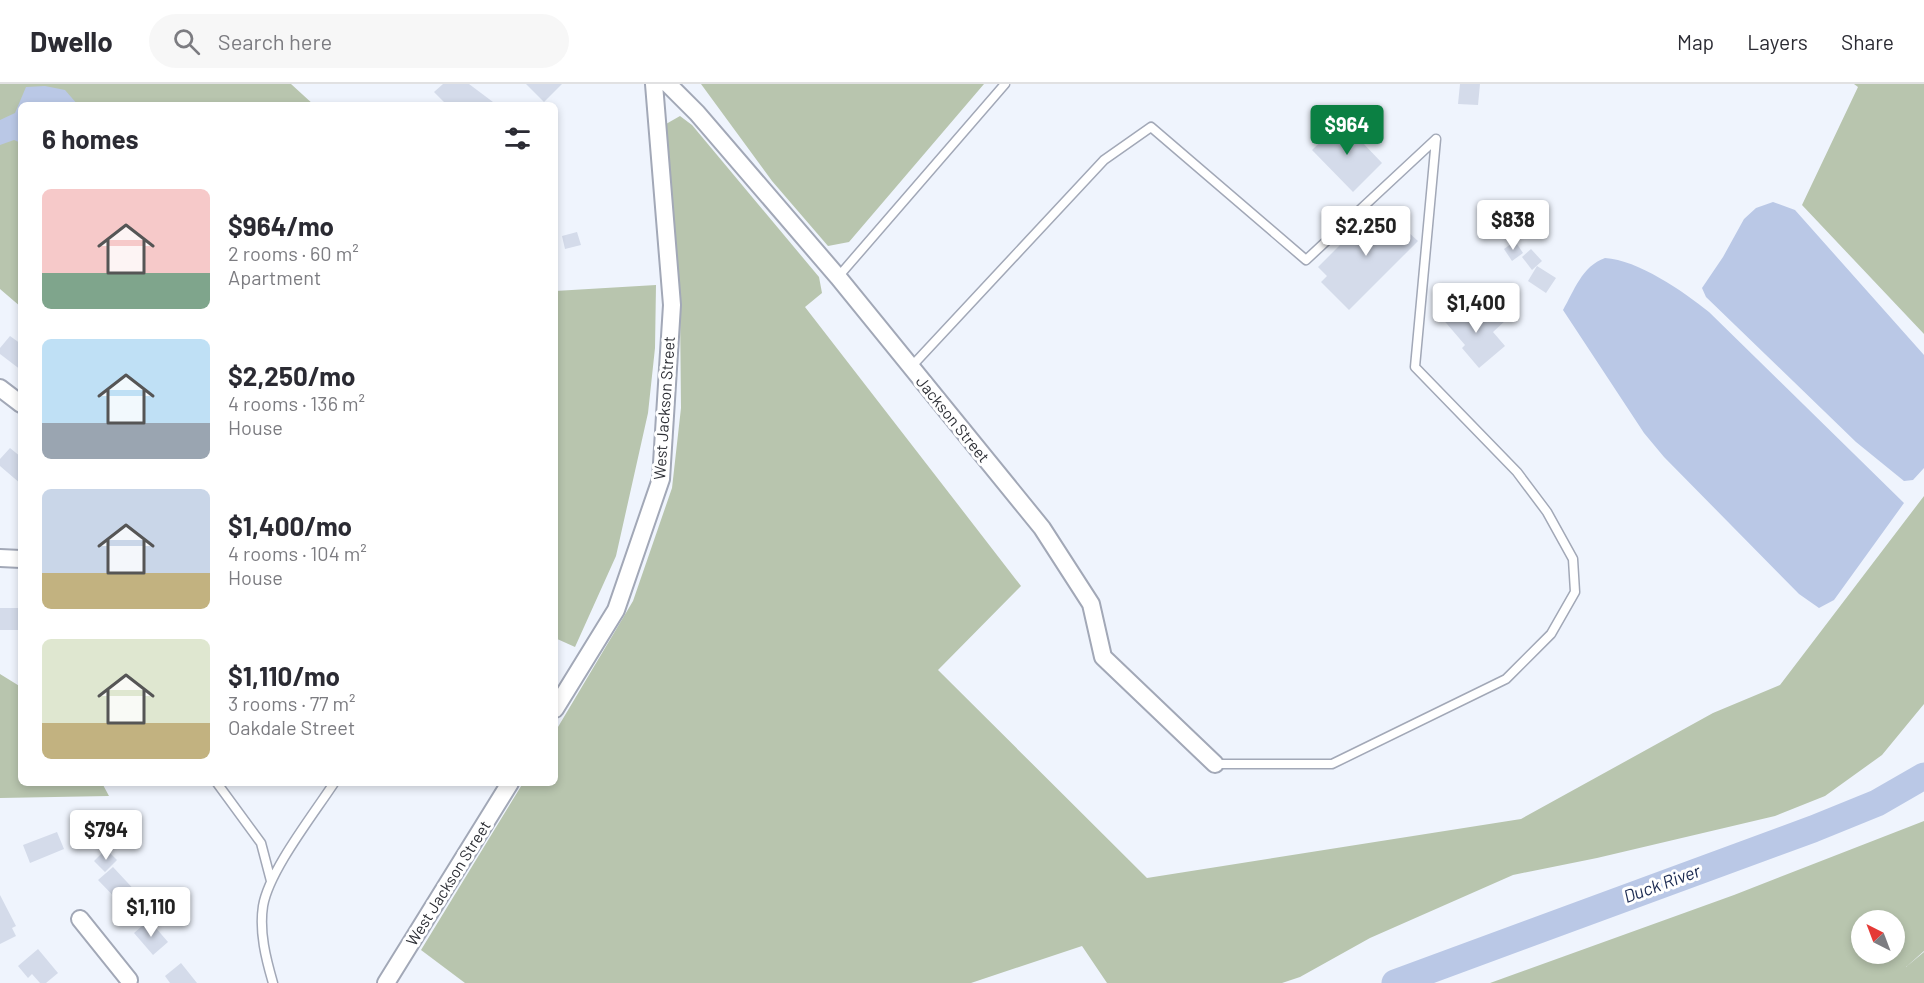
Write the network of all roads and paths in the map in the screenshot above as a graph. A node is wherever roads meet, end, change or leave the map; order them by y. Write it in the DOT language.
graph roads {
  1 [pos="654,84"];
  2 [pos="668,84"];
  3 [pos="1005,84"];
  4 [pos="838,277"];
  5 [pos="911,367"];
  6 [pos="0,388"];
  7 [pos="18,402"];
  8 [pos="0,558"];
  9 [pos="18,559"];
  10 [pos="558,705"];
  11 [pos="1215,764"];
  12 [pos="219,786"];
  13 [pos="331,786"];
  14 [pos="508,786"];
  15 [pos="271,881"];
  16 [pos="80,919"];
  17 [pos="127,982"];
  18 [pos="273,983"];
  19 [pos="386,983"];
  1 -- 10 [label="street, West Jackson Street"];
  2 -- 4 [label="street, Jackson Street"];
  3 -- 4 [label="lane"];
  4 -- 5 [label="street, Jackson Street"];
  5 -- 11 [label="street, Jackson Street"];
  5 -- 11 [label="lane"];
  6 -- 7 [label="street"];
  8 -- 9 [label="street"];
  12 -- 15 [label="lane"];
  13 -- 15 [label="lane"];
  14 -- 19 [label="street, West Jackson Street"];
  15 -- 18 [label="lane"];
  16 -- 17 [label="street"];
}
